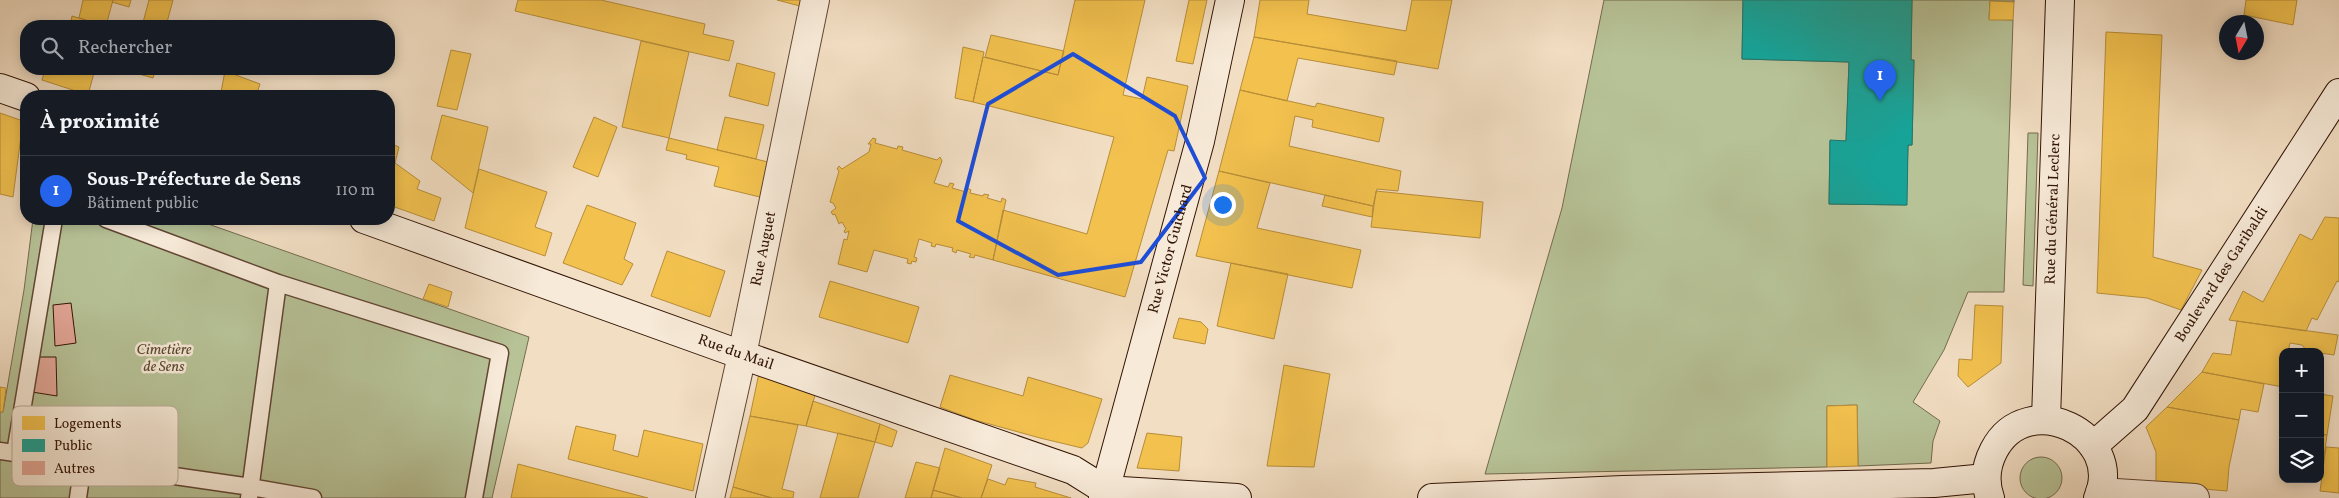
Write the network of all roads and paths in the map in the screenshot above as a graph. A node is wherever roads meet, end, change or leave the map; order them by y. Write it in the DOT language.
graph roads {
  1 [pos="815,0"];
  2 [pos="1230,0"];
  3 [pos="2060,0"];
  4 [pos="0,88"];
  5 [pos="2339,93"];
  6 [pos="20,95"];
  7 [pos="53,225"];
  8 [pos="122,225"];
  9 [pos="381,225"];
  10 [pos="278,283"];
  11 [pos="742,355"];
  12 [pos="17,406"];
  13 [pos="2046,419"];
  14 [pos="12,432"];
  15 [pos="2093,446"];
  16 [pos="8,452"];
  17 [pos="178,480"];
  18 [pos="1988,488"];
  19 [pos="250,493"];
  20 [pos="1104,494"];
  21 [pos="1623,494"];
  22 [pos="2099,495"];
  23 [pos="312,498"];
  24 [pos="474,498"];
  25 [pos="710,498"];
  26 [pos="1237,498"];
  27 [pos="1432,498"];
  28 [pos="2195,498"];
  1 -- 11 [label="main road, Rue Auguet"];
  2 -- 20 [label="main road, Rue Victor Guichard"];
  3 -- 13 [label="main road, Rue du Général Leclerc"];
  4 -- 6 [label="main road"];
  5 -- 15 [label="main road, Boulevard des Garibaldi"];
  7 -- 12 [label="lane"];
  8 -- 10 [label="lane"];
  9 -- 11 [label="main road, Rue du Mail"];
  10 -- 19 [label="lane"];
  10 -- 24 [label="lane"];
  11 -- 20 [label="main road, Rue du Mail"];
  11 -- 25 [label="main road, Rue Auguet"];
  13 -- 15 [label="main road"];
  13 -- 18 [label="main road"];
  14 -- 16 [label="lane"];
  15 -- 22 [label="main road"];
  17 -- 19 [label="lane"];
  18 -- 21 [label="main road"];
  19 -- 23 [label="lane"];
  20 -- 26 [label="main road"];
  21 -- 27 [label="main road"];
  22 -- 28 [label="main road"];
}
